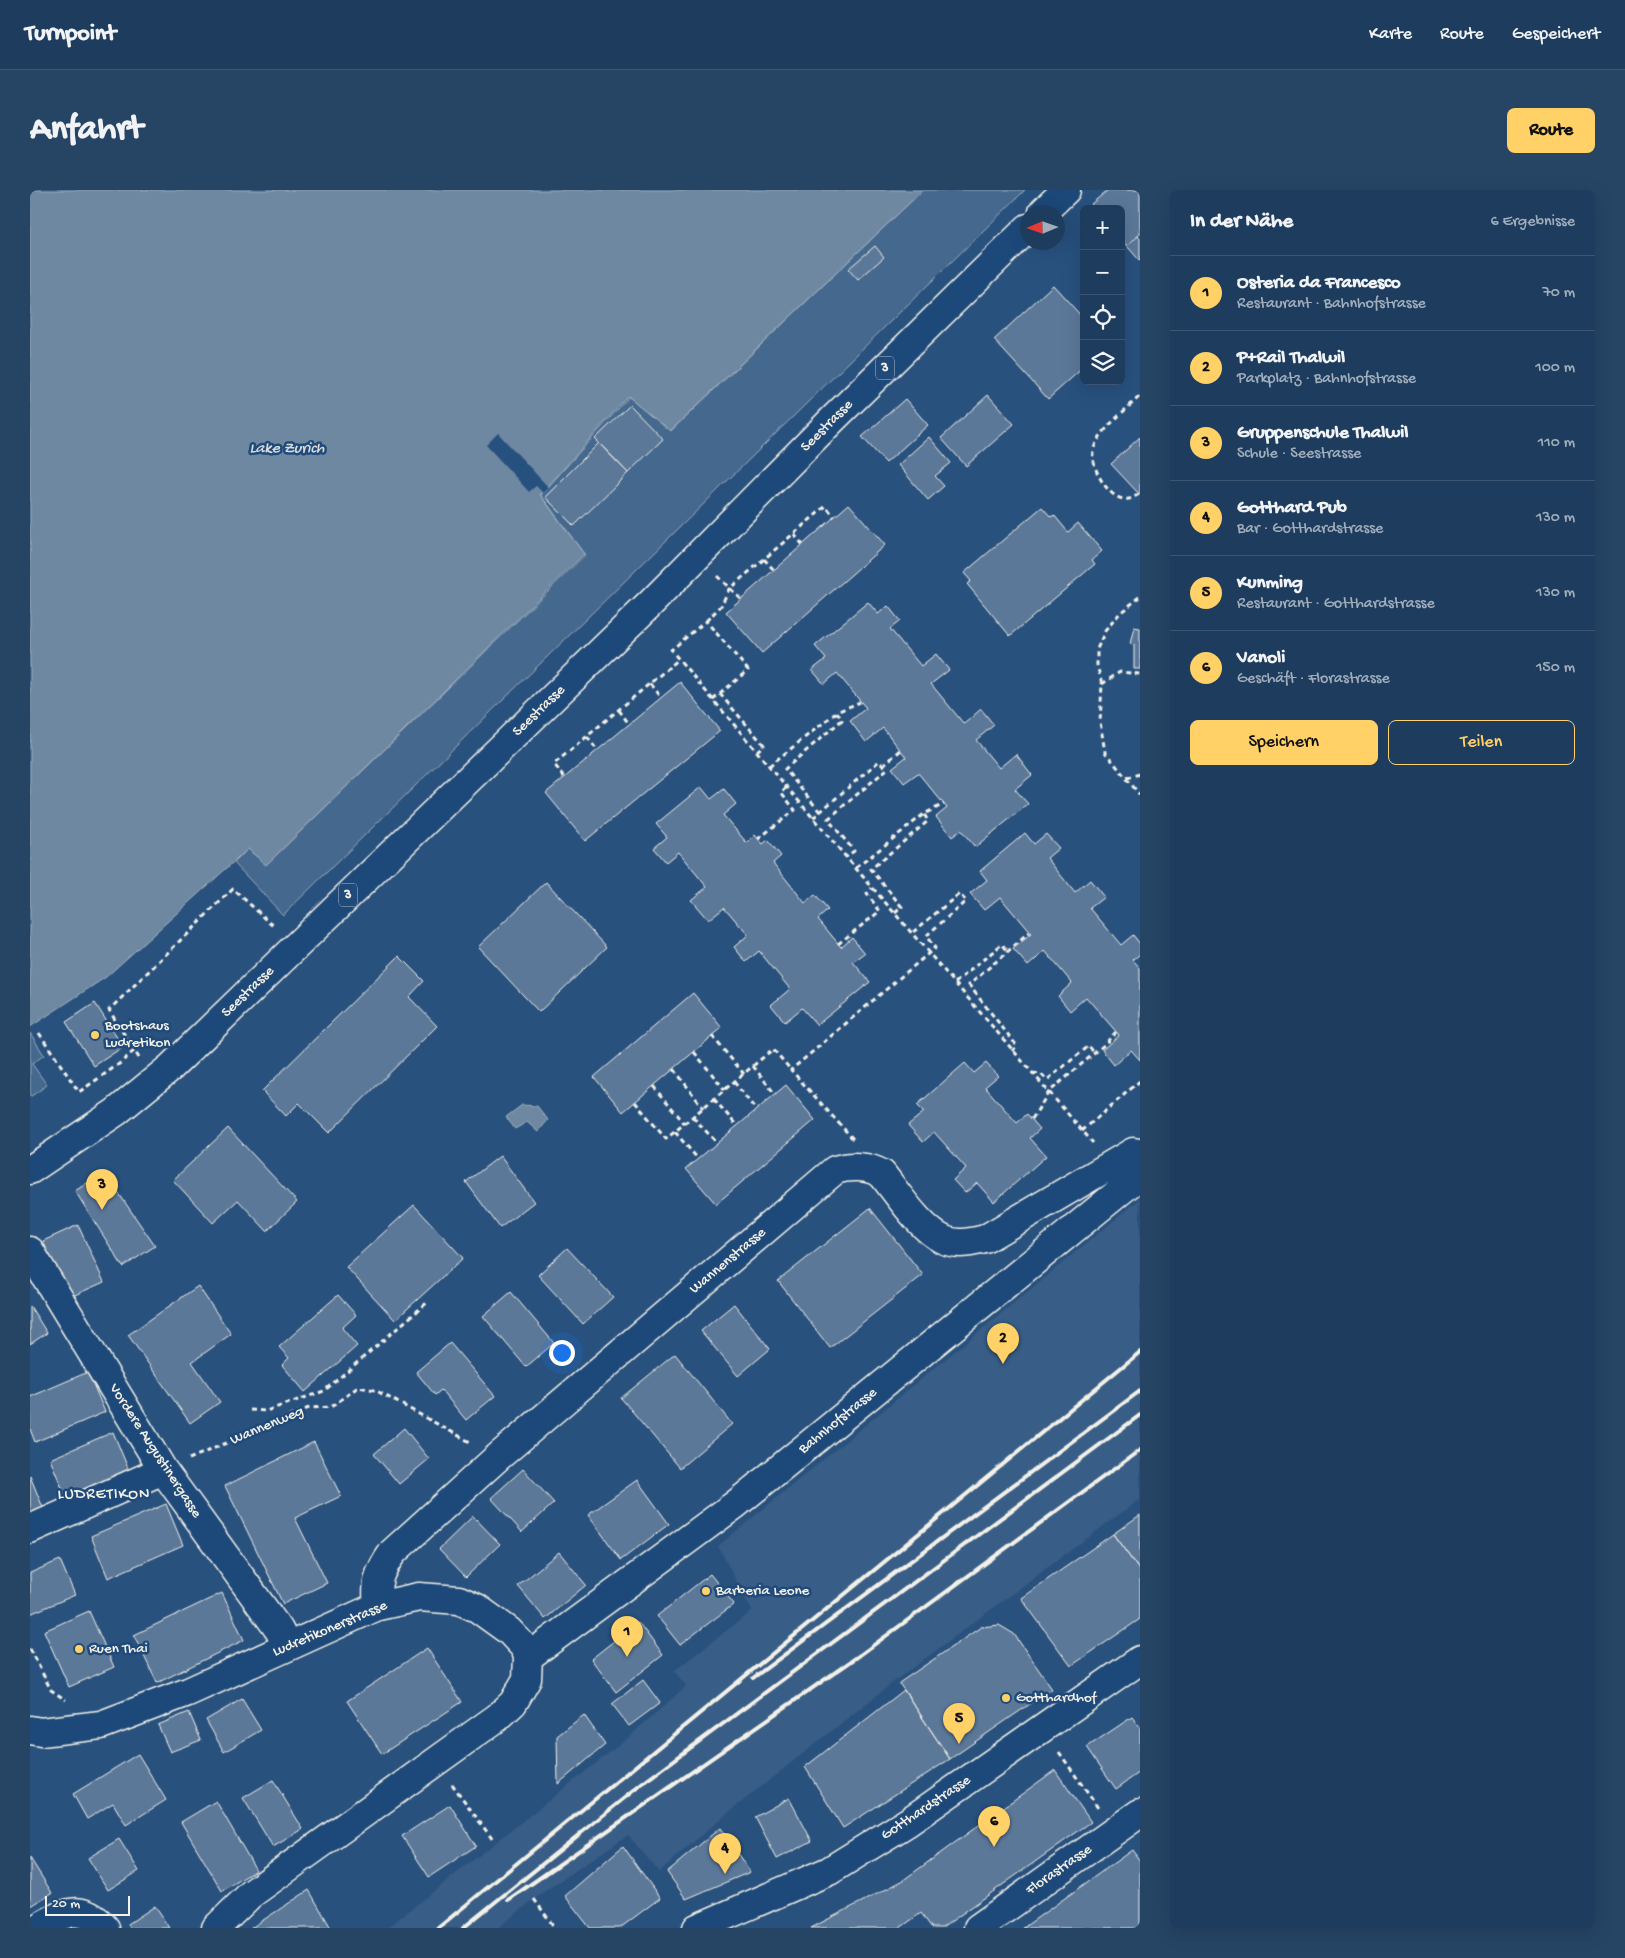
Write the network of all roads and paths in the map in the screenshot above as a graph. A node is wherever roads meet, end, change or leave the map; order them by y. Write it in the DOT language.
graph roads {
  1 [pos="1066,190"];
  2 [pos="1050,205"];
  3 [pos="1020,236"];
  4 [pos="1140,396"];
  5 [pos="1139,494"];
  6 [pos="834,517"];
  7 [pos="794,534"];
  8 [pos="803,544"];
  9 [pos="764,559"];
  10 [pos="774,570"];
  11 [pos="716,576"];
  12 [pos="729,589"];
  13 [pos="1140,597"];
  14 [pos="741,599"];
  15 [pos="706,620"];
  16 [pos="679,659"];
  17 [pos="1140,674"];
  18 [pos="650,684"];
  19 [pos="1102,684"];
  20 [pos="720,694"];
  21 [pos="661,698"];
  22 [pos="713,700"];
  23 [pos="860,702"];
  24 [pos="619,710"];
  25 [pos="837,712"];
  26 [pos="629,724"];
  27 [pos="587,736"];
  28 [pos="597,750"];
  29 [pos="901,750"];
  30 [pos="757,752"];
  31 [pos="883,765"];
  32 [pos="770,766"];
  33 [pos="1140,774"];
  34 [pos="564,777"];
  35 [pos="1126,778"];
  36 [pos="787,787"];
  37 [pos="1140,795"];
  38 [pos="944,804"];
  39 [pos="820,812"];
  40 [pos="924,814"];
  41 [pos="813,818"];
  42 [pos="758,839"];
  43 [pos="846,857"];
  44 [pos="856,868"];
  45 [pos="872,888"];
  46 [pos="895,914"];
  47 [pos="278,930"];
  48 [pos="912,933"];
  49 [pos="1030,933"];
  50 [pos="838,944"];
  51 [pos="1008,951"];
  52 [pos="929,953"];
  53 [pos="955,983"];
  54 [pos="1116,1032"];
  55 [pos="40,1033"];
  56 [pos="712,1036"];
  57 [pos="135,1050"];
  58 [pos="1012,1051"];
  59 [pos="694,1052"];
  60 [pos="1094,1053"];
  61 [pos="142,1062"];
  62 [pos="753,1066"];
  63 [pos="674,1069"];
  64 [pos="791,1070"];
  65 [pos="1033,1073"];
  66 [pos="744,1074"];
  67 [pos="1140,1081"];
  68 [pos="734,1082"];
  69 [pos="654,1086"];
  70 [pos="725,1090"];
  71 [pos="1049,1092"];
  72 [pos="775,1094"];
  73 [pos="714,1099"];
  74 [pos="635,1102"];
  75 [pos="703,1108"];
  76 [pos="756,1110"];
  77 [pos="693,1116"];
  78 [pos="1032,1119"];
  79 [pos="685,1124"];
  80 [pos="737,1126"];
  81 [pos="1082,1131"];
  82 [pos="675,1132"];
  83 [pos="853,1140"];
  84 [pos="716,1143"];
  85 [pos="1094,1144"];
  86 [pos="1140,1153"];
  87 [pos="698,1159"];
  88 [pos="30,1170"];
  89 [pos="1140,1175"];
  90 [pos="30,1251"];
  91 [pos="429,1301"];
  92 [pos="250,1410"];
  93 [pos="498,1457"];
  94 [pos="163,1470"];
  95 [pos="30,1529"];
  96 [pos="378,1606"];
  97 [pos="287,1646"];
  98 [pos="30,1649"];
  99 [pos="528,1657"];
  100 [pos="1140,1660"];
  101 [pos="102,1725"];
  102 [pos="30,1730"];
  103 [pos="1057,1750"];
  104 [pos="448,1778"];
  105 [pos="1097,1806"];
  106 [pos="1140,1813"];
  107 [pos="493,1840"];
  108 [pos="534,1898"];
  109 [pos="37,1928"];
  110 [pos="105,1928"];
  111 [pos="216,1928"];
  112 [pos="555,1928"];
  113 [pos="697,1928"];
  114 [pos="978,1928"];
  1 -- 2 [label="street"];
  3 -- 88 [label="street, Seestrasse / 3"];
  4 -- 5 [label="path"];
  6 -- 7 [label="path"];
  7 -- 8 [label="path"];
  7 -- 9 [label="path"];
  9 -- 10 [label="path"];
  9 -- 12 [label="path"];
  11 -- 12 [label="path"];
  12 -- 14 [label="path"];
  12 -- 15 [label="path"];
  13 -- 19 [label="path"];
  15 -- 16 [label="path"];
  15 -- 20 [label="path"];
  16 -- 18 [label="path"];
  16 -- 22 [label="path"];
  17 -- 19 [label="path"];
  18 -- 21 [label="path"];
  18 -- 24 [label="path"];
  19 -- 35 [label="path"];
  20 -- 22 [label="path"];
  20 -- 30 [label="path"];
  22 -- 30 [label="path"];
  23 -- 25 [label="path"];
  24 -- 26 [label="path"];
  24 -- 27 [label="path"];
  25 -- 32 [label="path"];
  25 -- 39 [label="path"];
  27 -- 28 [label="path"];
  27 -- 34 [label="path"];
  29 -- 31 [label="path"];
  30 -- 32 [label="path"];
  31 -- 39 [label="path"];
  31 -- 43 [label="path"];
  32 -- 36 [label="path"];
  33 -- 35 [label="path"];
  35 -- 37 [label="path"];
  36 -- 41 [label="path"];
  36 -- 42 [label="path"];
  38 -- 40 [label="path"];
  39 -- 41 [label="path"];
  40 -- 44 [label="path"];
  40 -- 46 [label="path"];
  41 -- 43 [label="path"];
  43 -- 44 [label="path"];
  44 -- 45 [label="path"];
  45 -- 46 [label="path"];
  45 -- 50 [label="path"];
  46 -- 48 [label="path"];
  47 -- 57 [label="path"];
  48 -- 52 [label="path"];
  48 -- 52 [label="path"];
  49 -- 51 [label="path"];
  51 -- 53 [label="path"];
  51 -- 58 [label="path"];
  52 -- 53 [label="path"];
  52 -- 64 [label="path"];
  53 -- 58 [label="path"];
  54 -- 60 [label="path"];
  55 -- 57 [label="path"];
  56 -- 66 [label="path"];
  57 -- 61 [label="path"];
  58 -- 65 [label="path"];
  59 -- 70 [label="path"];
  60 -- 65 [label="path"];
  60 -- 71 [label="path"];
  62 -- 64 [label="path"];
  62 -- 66 [label="path"];
  62 -- 72 [label="path"];
  63 -- 75 [label="path"];
  64 -- 83 [label="path"];
  65 -- 71 [label="path"];
  66 -- 68 [label="path"];
  67 -- 81 [label="path"];
  68 -- 70 [label="path"];
  68 -- 76 [label="path"];
  69 -- 79 [label="path"];
  70 -- 73 [label="path"];
  71 -- 78 [label="path"];
  71 -- 81 [label="path"];
  73 -- 75 [label="path"];
  73 -- 80 [label="path"];
  74 -- 82 [label="path"];
  75 -- 77 [label="path"];
  77 -- 79 [label="path"];
  77 -- 84 [label="path"];
  79 -- 82 [label="path"];
  81 -- 85 [label="path"];
  82 -- 87 [label="path"];
  86 -- 93 [label="street, Wannenstrasse"];
  89 -- 99 [label="street, Bahnhofstrasse"];
  90 -- 94 [label="street, Vordere Augustinergasse"];
  91 -- 92 [label="path"];
  93 -- 94 [label="path, Wannenweg"];
  93 -- 96 [label="street, Wannenstrasse"];
  94 -- 95 [label="street"];
  94 -- 97 [label="street, Vordere Augustinergasse"];
  96 -- 97 [label="street, Ludretikonerstrasse"];
  96 -- 99 [label="street, Ludretikonerstrasse"];
  97 -- 101 [label="street, Ludretikonerstrasse"];
  98 -- 101 [label="path"];
  99 -- 111 [label="street"];
  100 -- 113 [label="street, Gotthardstrasse"];
  101 -- 102 [label="street, Ludretikonerstrasse"];
  103 -- 105 [label="path"];
  104 -- 107 [label="path"];
  106 -- 114 [label="street, Florastrasse"];
  108 -- 112 [label="path"];
  109 -- 110 [label="street"];
}
